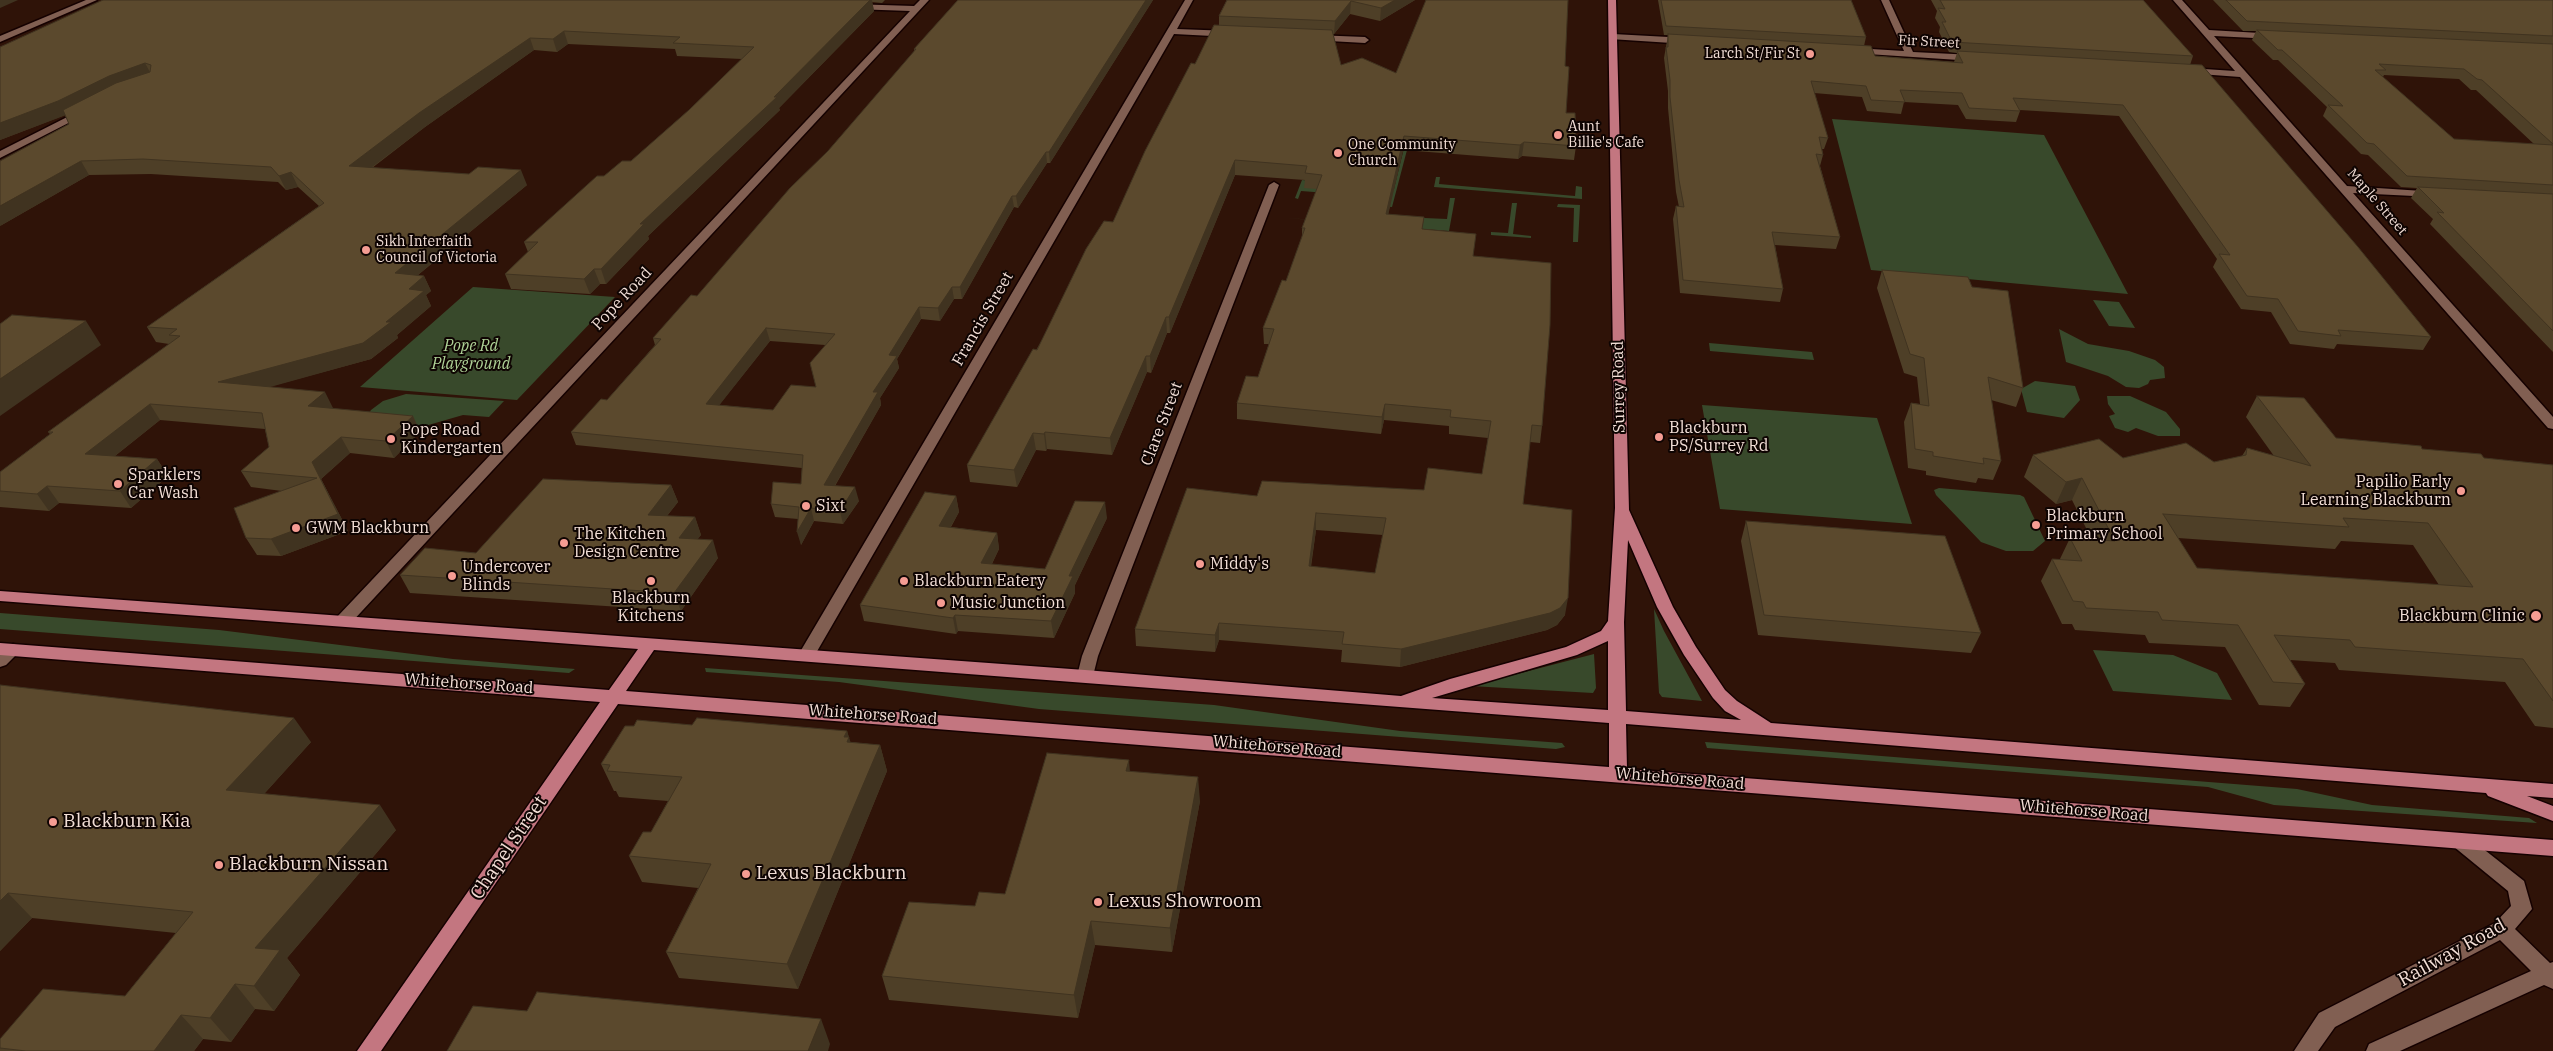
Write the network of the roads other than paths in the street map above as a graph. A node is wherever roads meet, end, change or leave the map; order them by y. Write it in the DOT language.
graph roads {
  1 [pos="82,0"];
  2 [pos="93,0"];
  3 [pos="1189,0"];
  4 [pos="1612,0"];
  5 [pos="1885,0"];
  6 [pos="2177,0"];
  7 [pos="921,4"];
  8 [pos="844,5"];
  9 [pos="70,8"];
  10 [pos="1172,31"];
  11 [pos="2206,32"];
  12 [pos="1239,34"];
  13 [pos="2285,36"];
  14 [pos="1307,37"];
  15 [pos="1613,37"];
  16 [pos="1,38"];
  17 [pos="1365,40"];
  18 [pos="1698,42"];
  19 [pos="1842,50"];
  20 [pos="1910,54"];
  21 [pos="1988,59"];
  22 [pos="2182,71"];
  23 [pos="2243,74"];
  24 [pos="98,104"];
  25 [pos="0,154"];
  26 [pos="1274,185"];
  27 [pos="2346,189"];
  28 [pos="2445,195"];
  29 [pos="2553,425"];
  30 [pos="1622,508"];
  31 [pos="0,596"];
  32 [pos="343,621"];
  33 [pos="1616,622"];
  34 [pos="650,644"];
  35 [pos="4,653"];
  36 [pos="806,656"];
  37 [pos="1085,676"];
  38 [pos="616,695"];
  39 [pos="1400,702"];
  40 [pos="1617,718"];
  41 [pos="1770,730"];
  42 [pos="1618,774"];
  43 [pos="2476,785"];
  44 [pos="2553,791"];
  45 [pos="2553,814"];
  46 [pos="2460,841"];
  47 [pos="2553,848"];
  48 [pos="2502,929"];
  49 [pos="2551,975"];
  50 [pos="368,1051"];
  51 [pos="2305,1051"];
  52 [pos="2377,1051"];
  1 -- 9 [label="street"];
  2 -- 9 [label="street"];
  3 -- 10 [label="street, Francis Street"];
  4 -- 15 [label="main road, Surrey Road"];
  5 -- 20 [label="street"];
  6 -- 11 [label="street, Maple Street"];
  7 -- 8 [label="street"];
  7 -- 32 [label="street, Pope Road"];
  9 -- 16 [label="street"];
  10 -- 12 [label="street"];
  10 -- 36 [label="street, Francis Street"];
  11 -- 13 [label="street"];
  11 -- 23 [label="street, Maple Street"];
  14 -- 17 [label="street"];
  15 -- 18 [label="street"];
  15 -- 30 [label="main road, Surrey Road"];
  19 -- 20 [label="street, Fir Street"];
  20 -- 21 [label="street, Fir Street"];
  22 -- 23 [label="street"];
  23 -- 27 [label="street, Maple Street"];
  24 -- 25 [label="street"];
  26 -- 37 [label="street, Clare Street"];
  27 -- 28 [label="street"];
  27 -- 29 [label="street, Maple Street"];
  30 -- 33 [label="main road, Surrey Road"];
  30 -- 41 [label="main road"];
  31 -- 32 [label="main road"];
  32 -- 34 [label="main road"];
  33 -- 39 [label="main road"];
  33 -- 40 [label="main road, Surrey Road"];
  34 -- 36 [label="main road"];
  34 -- 38 [label="main road, Chapel Street"];
  35 -- 38 [label="main road, Whitehorse Road"];
  36 -- 37 [label="main road"];
  37 -- 39 [label="main road"];
  38 -- 42 [label="main road, Whitehorse Road"];
  38 -- 50 [label="main road, Chapel Street"];
  39 -- 40 [label="main road"];
  40 -- 41 [label="main road"];
  40 -- 42 [label="main road, Surrey Road"];
  41 -- 43 [label="main road"];
  42 -- 46 [label="main road, Whitehorse Road"];
  43 -- 44 [label="main road"];
  43 -- 45 [label="main road"];
  46 -- 47 [label="main road, Whitehorse Road"];
  46 -- 48 [label="street, Railway Road"];
  48 -- 49 [label="street"];
  48 -- 51 [label="street, Railway Road"];
  49 -- 52 [label="street"];
}
